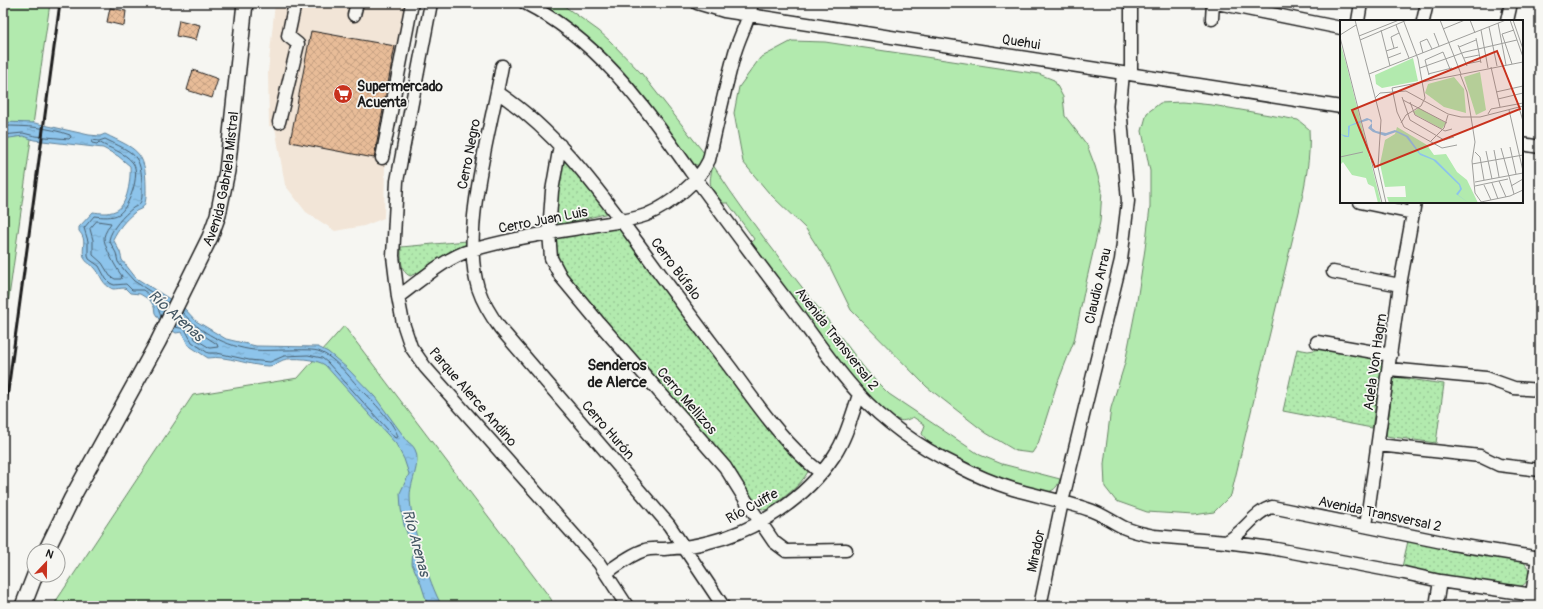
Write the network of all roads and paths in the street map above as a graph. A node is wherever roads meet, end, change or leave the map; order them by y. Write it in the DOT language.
graph roads {
  1 [pos="245,3"];
  2 [pos="295,3"];
  3 [pos="412,3"];
  4 [pos="431,3"];
  5 [pos="525,3"];
  6 [pos="697,3"];
  7 [pos="752,3"];
  8 [pos="1131,3"];
  9 [pos="1213,3"];
  10 [pos="1217,3"];
  11 [pos="1361,3"];
  12 [pos="1427,3"];
  13 [pos="1511,3"];
  14 [pos="750,15"];
  15 [pos="1212,19"];
  16 [pos="1358,20"];
  17 [pos="1424,20"];
  18 [pos="1507,20"];
  19 [pos="1340,28"];
  20 [pos="502,66"];
  21 [pos="1126,73"];
  22 [pos="497,92"];
  23 [pos="1340,107"];
  24 [pos="279,122"];
  25 [pos="1523,144"];
  26 [pos="560,146"];
  27 [pos="1540,147"];
  28 [pos="382,158"];
  29 [pos="696,178"];
  30 [pos="1371,203"];
  31 [pos="1414,207"];
  32 [pos="621,221"];
  33 [pos="549,232"];
  34 [pos="472,250"];
  35 [pos="1333,272"];
  36 [pos="1400,285"];
  37 [pos="398,297"];
  38 [pos="1317,342"];
  39 [pos="1391,355"];
  40 [pos="1389,369"];
  41 [pos="1540,390"];
  42 [pos="859,395"];
  43 [pos="1378,445"];
  44 [pos="1540,470"];
  45 [pos="821,473"];
  46 [pos="1062,502"];
  47 [pos="759,522"];
  48 [pos="1366,526"];
  49 [pos="1226,542"];
  50 [pos="50,543"];
  51 [pos="684,546"];
  52 [pos="846,550"];
  53 [pos="1539,558"];
  54 [pos="606,573"];
  55 [pos="1440,581"];
  56 [pos="32,583"];
  57 [pos="1534,599"];
  58 [pos="23,606"];
  59 [pos="627,606"];
  60 [pos="723,606"];
  61 [pos="1040,606"];
  62 [pos="1436,606"];
  1 -- 50 [label="main road, Avenida Gabriela Mistral"];
  2 -- 24 [label="street"];
  3 -- 28 [label="street"];
  4 -- 37 [label="street, Parque Alerce Andino"];
  5 -- 29 [label="street, Avenida Transversal 2"];
  6 -- 14 [label="street, Quehui"];
  7 -- 14 [label="street, Cerro Juan Luis"];
  8 -- 21 [label="street, Claudio Arrau"];
  9 -- 15 [label="street"];
  10 -- 19 [label="street"];
  11 -- 16 [label="street"];
  12 -- 17 [label="street"];
  13 -- 18 [label="street"];
  14 -- 21 [label="street, Quehui"];
  14 -- 29 [label="street, Cerro Juan Luis"];
  20 -- 22 [label="street, Cerro Negro"];
  21 -- 23 [label="street, Quehui"];
  21 -- 46 [label="street, Claudio Arrau"];
  22 -- 26 [label="street, Cerro Búfalo"];
  22 -- 34 [label="street, Cerro Negro"];
  25 -- 27 [label="street"];
  26 -- 32 [label="street, Cerro Búfalo"];
  26 -- 33 [label="street, Cerro Mellizos"];
  29 -- 32 [label="street, Cerro Juan Luis"];
  29 -- 42 [label="street, Avenida Transversal 2"];
  30 -- 31 [label="street"];
  31 -- 36 [label="street, Adela Von Hagrn"];
  32 -- 33 [label="street, Cerro Juan Luis"];
  32 -- 45 [label="street, Cerro Búfalo"];
  33 -- 34 [label="street, Cerro Juan Luis"];
  33 -- 47 [label="street, Cerro Mellizos"];
  34 -- 37 [label="street, Cerro Juan Luis"];
  34 -- 51 [label="street, Cerro Hurón"];
  35 -- 36 [label="street"];
  36 -- 39 [label="street, Adela Von Hagrn"];
  37 -- 54 [label="street, Parque Alerce Andino"];
  38 -- 39 [label="street"];
  39 -- 40 [label="street, Adela Von Hagrn"];
  40 -- 41 [label="street"];
  40 -- 43 [label="street, Adela Von Hagrn"];
  42 -- 45 [label="street, Río Cuiffe"];
  42 -- 46 [label="street, Avenida Transversal 2"];
  43 -- 44 [label="street"];
  43 -- 48 [label="street, Adela Von Hagrn"];
  45 -- 47 [label="street, Río Cuiffe"];
  46 -- 49 [label="street, Avenida Transversal 2"];
  46 -- 61 [label="street, Mirador"];
  47 -- 51 [label="street, Río Cuiffe"];
  47 -- 52 [label="street, Cerro Mellizos"];
  48 -- 49 [label="street, Avenida Transversal 2"];
  48 -- 53 [label="street, Avenida Transversal 2"];
  49 -- 55 [label="street, Avenida Transversal 2"];
  51 -- 54 [label="street, Río Cuiffe"];
  51 -- 60 [label="street, Cerro Hurón"];
  53 -- 57 [label="street"];
  54 -- 59 [label="street, Parque Alerce Andino"];
  55 -- 57 [label="street, Avenida Transversal 2"];
  55 -- 62 [label="street"];
  56 -- 58 [label="main road"];
}
